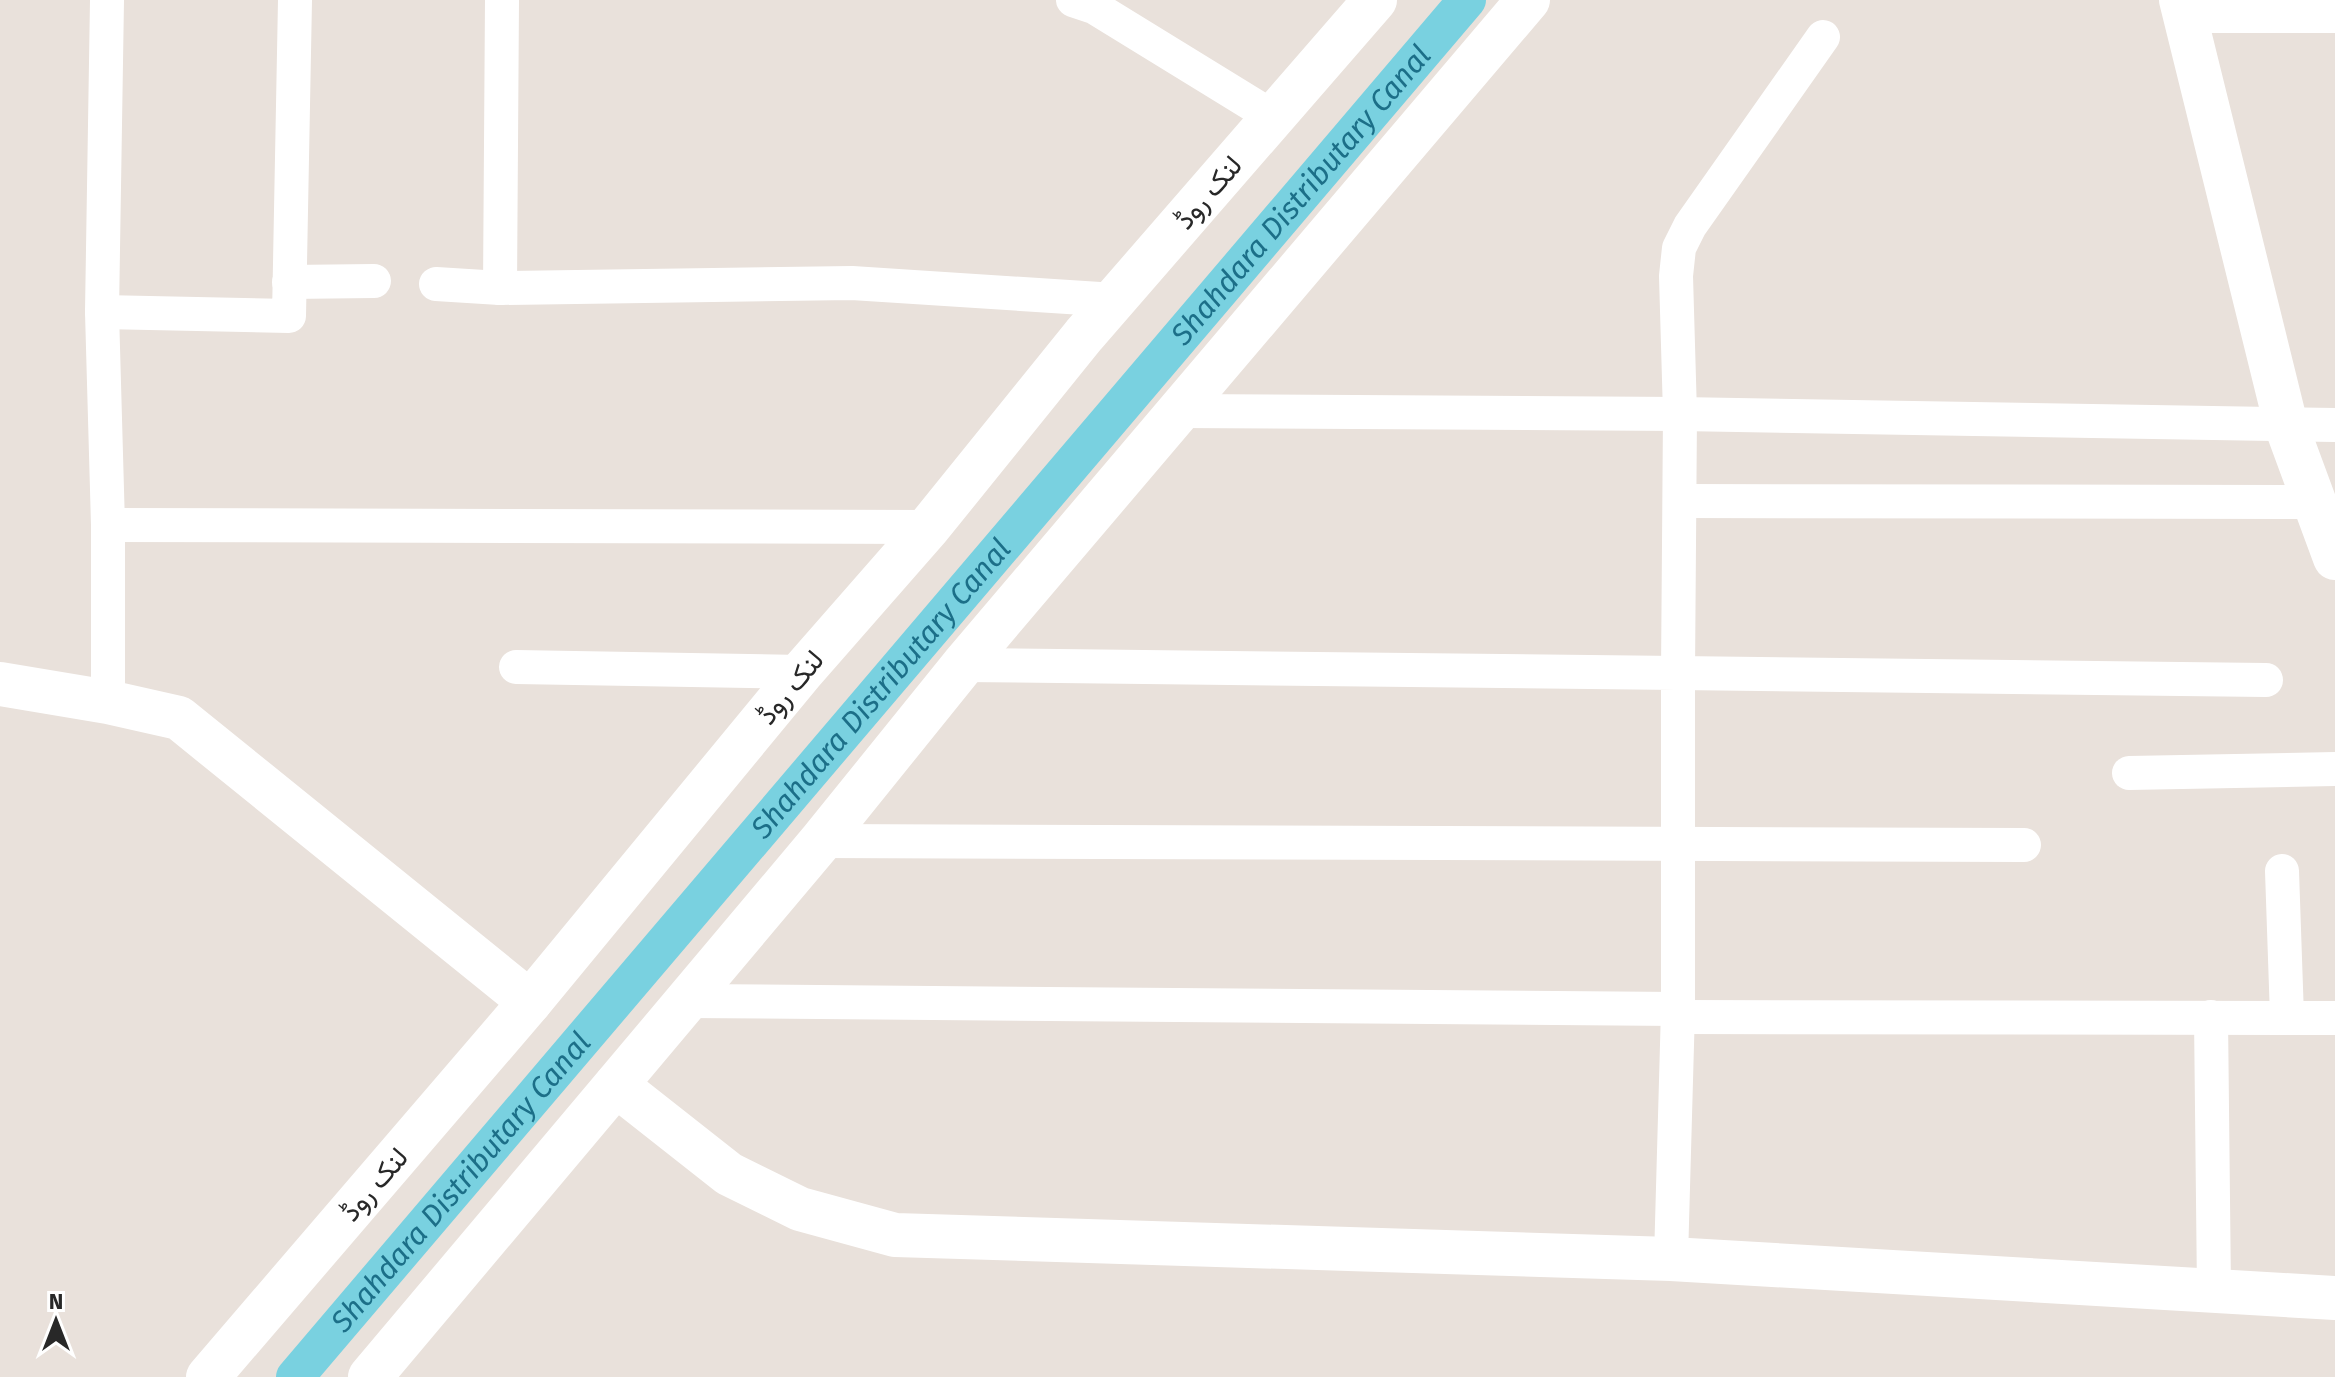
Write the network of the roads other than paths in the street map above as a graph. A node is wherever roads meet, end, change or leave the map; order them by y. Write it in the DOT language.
graph roads {
  1 [pos="107,0"];
  2 [pos="295,0"];
  3 [pos="502,0"];
  4 [pos="1073,0"];
  5 [pos="1375,0"];
  6 [pos="1528,0"];
  7 [pos="2184,8"];
  8 [pos="2335,16"];
  9 [pos="1823,37"];
  10 [pos="1273,117"];
  11 [pos="374,281"];
  12 [pos="289,282"];
  13 [pos="436,284"];
  14 [pos="500,288"];
  15 [pos="1115,300"];
  16 [pos="102,312"];
  17 [pos="1180,411"];
  18 [pos="1680,414"];
  19 [pos="2286,425"];
  20 [pos="2335,425"];
  21 [pos="1680,501"];
  22 [pos="2313,502"];
  23 [pos="108,525"];
  24 [pos="929,527"];
  25 [pos="2335,558"];
  26 [pos="963,665"];
  27 [pos="516,667"];
  28 [pos="802,672"];
  29 [pos="1678,673"];
  30 [pos="2266,680"];
  31 [pos="0,684"];
  32 [pos="108,702"];
  33 [pos="2335,769"];
  34 [pos="2129,773"];
  35 [pos="821,841"];
  36 [pos="1678,844"];
  37 [pos="2024,845"];
  38 [pos="2282,871"];
  39 [pos="687,1001"];
  40 [pos="530,1002"];
  41 [pos="1678,1013"];
  42 [pos="2211,1017"];
  43 [pos="2287,1017"];
  44 [pos="2335,1018"];
  45 [pos="616,1085"];
  46 [pos="1671,1259"];
  47 [pos="2214,1291"];
  48 [pos="2335,1298"];
  49 [pos="208,1377"];
  50 [pos="370,1377"];
  1 -- 16 [label="street"];
  2 -- 12 [label="street"];
  3 -- 14 [label="street"];
  4 -- 10 [label="street"];
  5 -- 10 [label="main road, لنک روڈ"];
  6 -- 17 [label="main road"];
  7 -- 8 [label="street"];
  7 -- 19 [label="main road"];
  9 -- 18 [label="street"];
  10 -- 15 [label="main road, لنک روڈ"];
  11 -- 12 [label="street"];
  12 -- 16 [label="street"];
  13 -- 14 [label="street"];
  14 -- 15 [label="street"];
  15 -- 24 [label="main road, لنک روڈ"];
  16 -- 23 [label="street"];
  17 -- 18 [label="street"];
  17 -- 26 [label="main road"];
  18 -- 19 [label="street"];
  18 -- 21 [label="street"];
  19 -- 20 [label="street"];
  19 -- 22 [label="main road"];
  21 -- 22 [label="street"];
  21 -- 29 [label="street"];
  22 -- 25 [label="main road"];
  23 -- 24 [label="street"];
  23 -- 32 [label="street"];
  24 -- 28 [label="main road, لنک روڈ"];
  26 -- 29 [label="street"];
  26 -- 35 [label="main road"];
  27 -- 28 [label="street"];
  28 -- 40 [label="main road, لنک روڈ"];
  29 -- 30 [label="street"];
  29 -- 36 [label="street"];
  31 -- 32 [label="main road"];
  32 -- 40 [label="main road"];
  33 -- 34 [label="street"];
  35 -- 36 [label="street"];
  35 -- 39 [label="main road"];
  36 -- 37 [label="street"];
  36 -- 41 [label="street"];
  38 -- 43 [label="street"];
  39 -- 41 [label="street"];
  39 -- 45 [label="main road"];
  40 -- 49 [label="main road, لنک روڈ"];
  41 -- 42 [label="street"];
  41 -- 46 [label="street"];
  42 -- 43 [label="street"];
  42 -- 47 [label="street"];
  43 -- 44 [label="street"];
  45 -- 46 [label="main road"];
  45 -- 50 [label="main road"];
  46 -- 47 [label="main road"];
  47 -- 48 [label="main road"];
}
